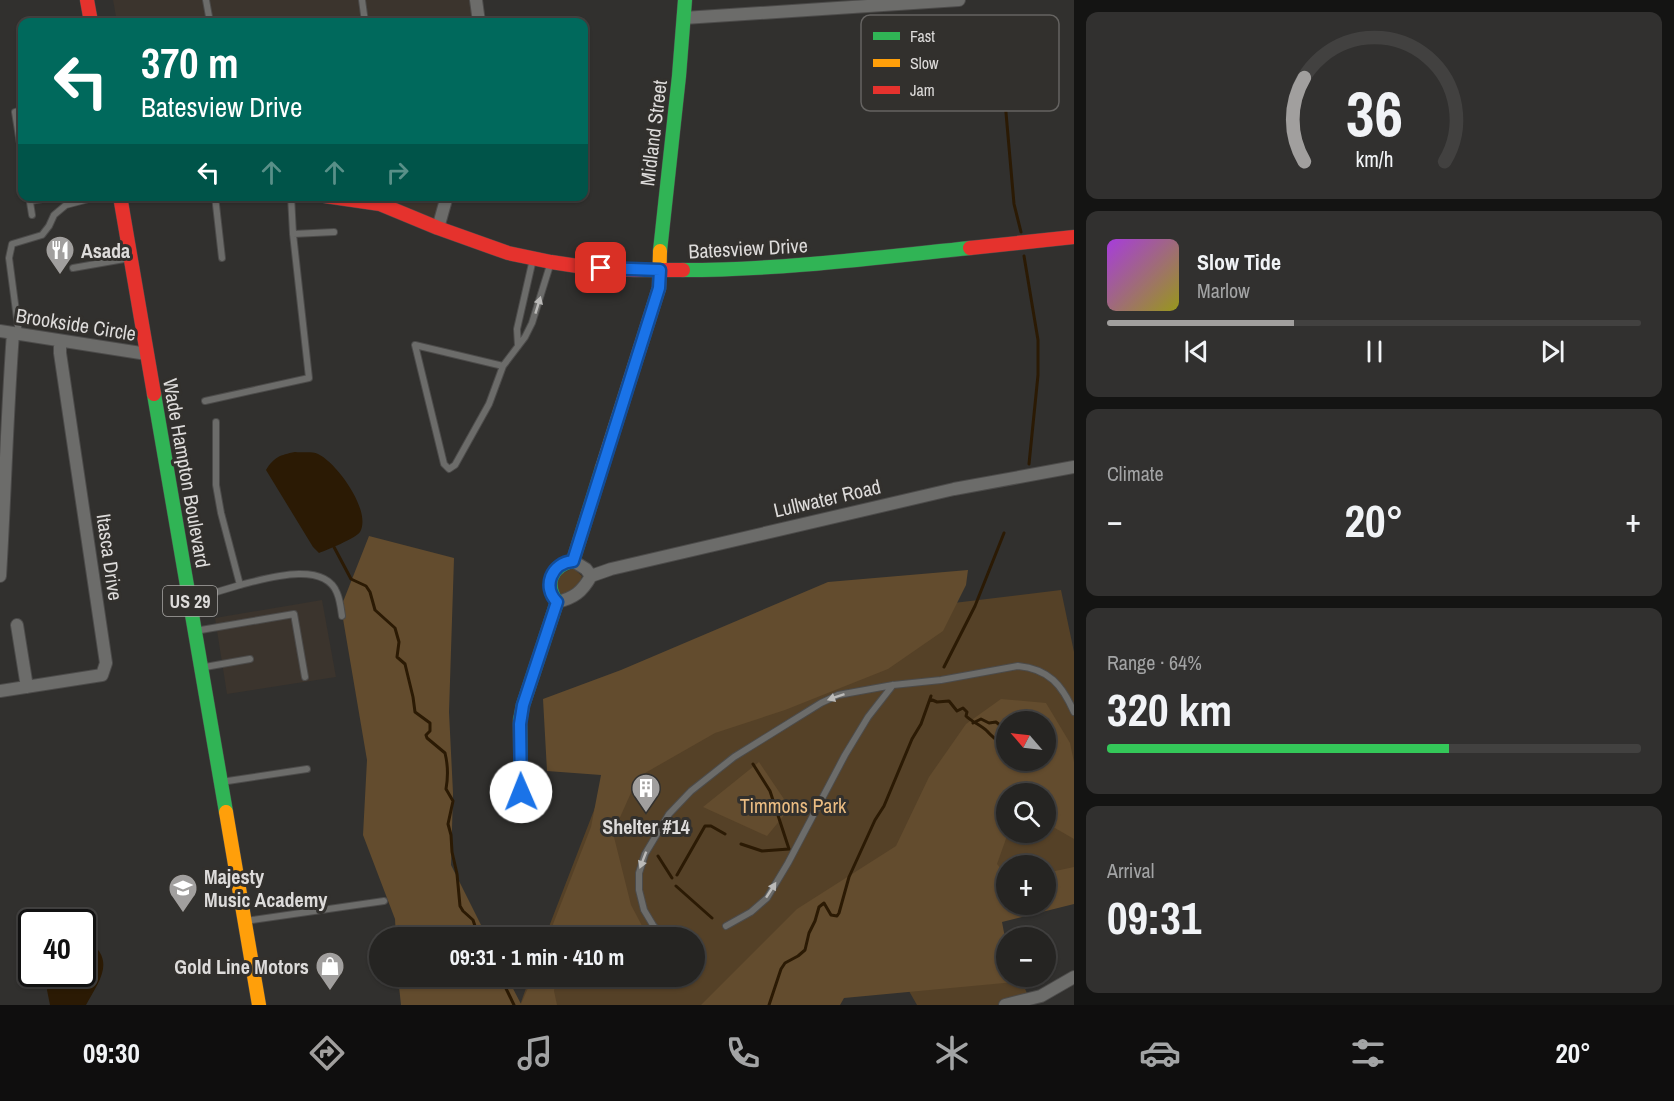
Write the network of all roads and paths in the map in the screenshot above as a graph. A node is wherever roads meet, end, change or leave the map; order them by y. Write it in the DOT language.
graph roads {
  1 [pos="87,0"];
  2 [pos="206,0"];
  3 [pos="362,0"];
  4 [pos="476,0"];
  5 [pos="685,0"];
  6 [pos="959,0"];
  7 [pos="90,18"];
  8 [pos="209,18"];
  9 [pos="364,18"];
  10 [pos="478,18"];
  11 [pos="684,18"];
  12 [pos="18,111"];
  13 [pos="18,131"];
  14 [pos="29,201"];
  15 [pos="80,201"];
  16 [pos="121,201"];
  17 [pos="216,201"];
  18 [pos="291,201"];
  19 [pos="359,201"];
  20 [pos="446,201"];
  21 [pos="32,215"];
  22 [pos="438,228"];
  23 [pos="334,232"];
  24 [pos="293,234"];
  25 [pos="1074,237"];
  26 [pos="131,258"];
  27 [pos="222,258"];
  28 [pos="533,258"];
  29 [pos="551,262"];
  30 [pos="73,268"];
  31 [pos="660,270"];
  32 [pos="10,333"];
  33 [pos="60,341"];
  34 [pos="518,346"];
  35 [pos="147,354"];
  36 [pos="503,366"];
  37 [pos="206,401"];
  38 [pos="216,423"];
  39 [pos="1074,467"];
  40 [pos="573,561"];
  41 [pos="0,569"];
  42 [pos="0,576"];
  43 [pos="591,576"];
  44 [pos="240,585"];
  45 [pos="189,600"];
  46 [pos="557,602"];
  47 [pos="342,616"];
  48 [pos="17,625"];
  49 [pos="195,631"];
  50 [pos="250,659"];
  51 [pos="201,668"];
  52 [pos="304,677"];
  53 [pos="893,685"];
  54 [pos="27,687"];
  55 [pos="0,691"];
  56 [pos="1074,712"];
  57 [pos="307,769"];
  58 [pos="221,783"];
  59 [pos="521,792"];
  60 [pos="384,901"];
  61 [pos="245,921"];
  62 [pos="726,926"];
  63 [pos="655,927"];
  64 [pos="1074,978"];
  65 [pos="259,1005"];
  66 [pos="1005,1005"];
  1 -- 7 [label="street"];
  2 -- 8 [label="lane"];
  3 -- 9 [label="lane"];
  4 -- 10 [label="street"];
  5 -- 11 [label="street, Midland Street"];
  6 -- 11 [label="street"];
  11 -- 31 [label="street, Midland Street"];
  12 -- 13 [label="lane"];
  14 -- 21 [label="lane"];
  15 -- 32 [label="lane"];
  16 -- 26 [label="street, Wade Hampton Boulevard / US 29"];
  17 -- 27 [label="lane"];
  18 -- 24 [label="lane"];
  19 -- 22 [label="street, Batesview Drive"];
  20 -- 22 [label="street"];
  22 -- 28 [label="street, Batesview Drive"];
  23 -- 24 [label="lane"];
  24 -- 37 [label="lane"];
  25 -- 31 [label="street, Batesview Drive"];
  26 -- 30 [label="lane"];
  26 -- 35 [label="street, Wade Hampton Boulevard / US 29"];
  28 -- 29 [label="street, Batesview Drive"];
  28 -- 34 [label="lane"];
  29 -- 31 [label="street, Batesview Drive"];
  34 -- 29 [label="lane, one-way"];
  31 -- 40 [label="street, Midland Street"];
  32 -- 33 [label="street, Brookside Circle"];
  32 -- 41 [label="street"];
  33 -- 35 [label="street, Brookside Circle"];
  33 -- 54 [label="street, Itasca Drive"];
  34 -- 36 [label="lane"];
  35 -- 45 [label="street, Wade Hampton Boulevard / US 29"];
  36 -- 36 [label="lane"];
  38 -- 44 [label="lane"];
  39 -- 43 [label="street, Lullwater Road"];
  40 -- 43 [label="street"];
  40 -- 46 [label="street"];
  41 -- 42 [label="street"];
  43 -- 46 [label="street"];
  44 -- 45 [label="lane"];
  44 -- 47 [label="lane"];
  45 -- 49 [label="street, Wade Hampton Boulevard / US 29"];
  46 -- 59 [label="street"];
  48 -- 54 [label="street"];
  49 -- 51 [label="street, Wade Hampton Boulevard / US 29"];
  49 -- 52 [label="lane"];
  50 -- 51 [label="lane"];
  51 -- 58 [label="street, Wade Hampton Boulevard / US 29"];
  53 -- 56 [label="lane"];
  62 -- 53 [label="lane, one-way"];
  53 -- 63 [label="lane, one-way"];
  54 -- 55 [label="street, Itasca Drive"];
  57 -- 58 [label="lane"];
  58 -- 61 [label="street, Wade Hampton Boulevard / US 29"];
  60 -- 61 [label="lane"];
  61 -- 65 [label="street, Wade Hampton Boulevard / US 29"];
  64 -- 66 [label="street"];
}
